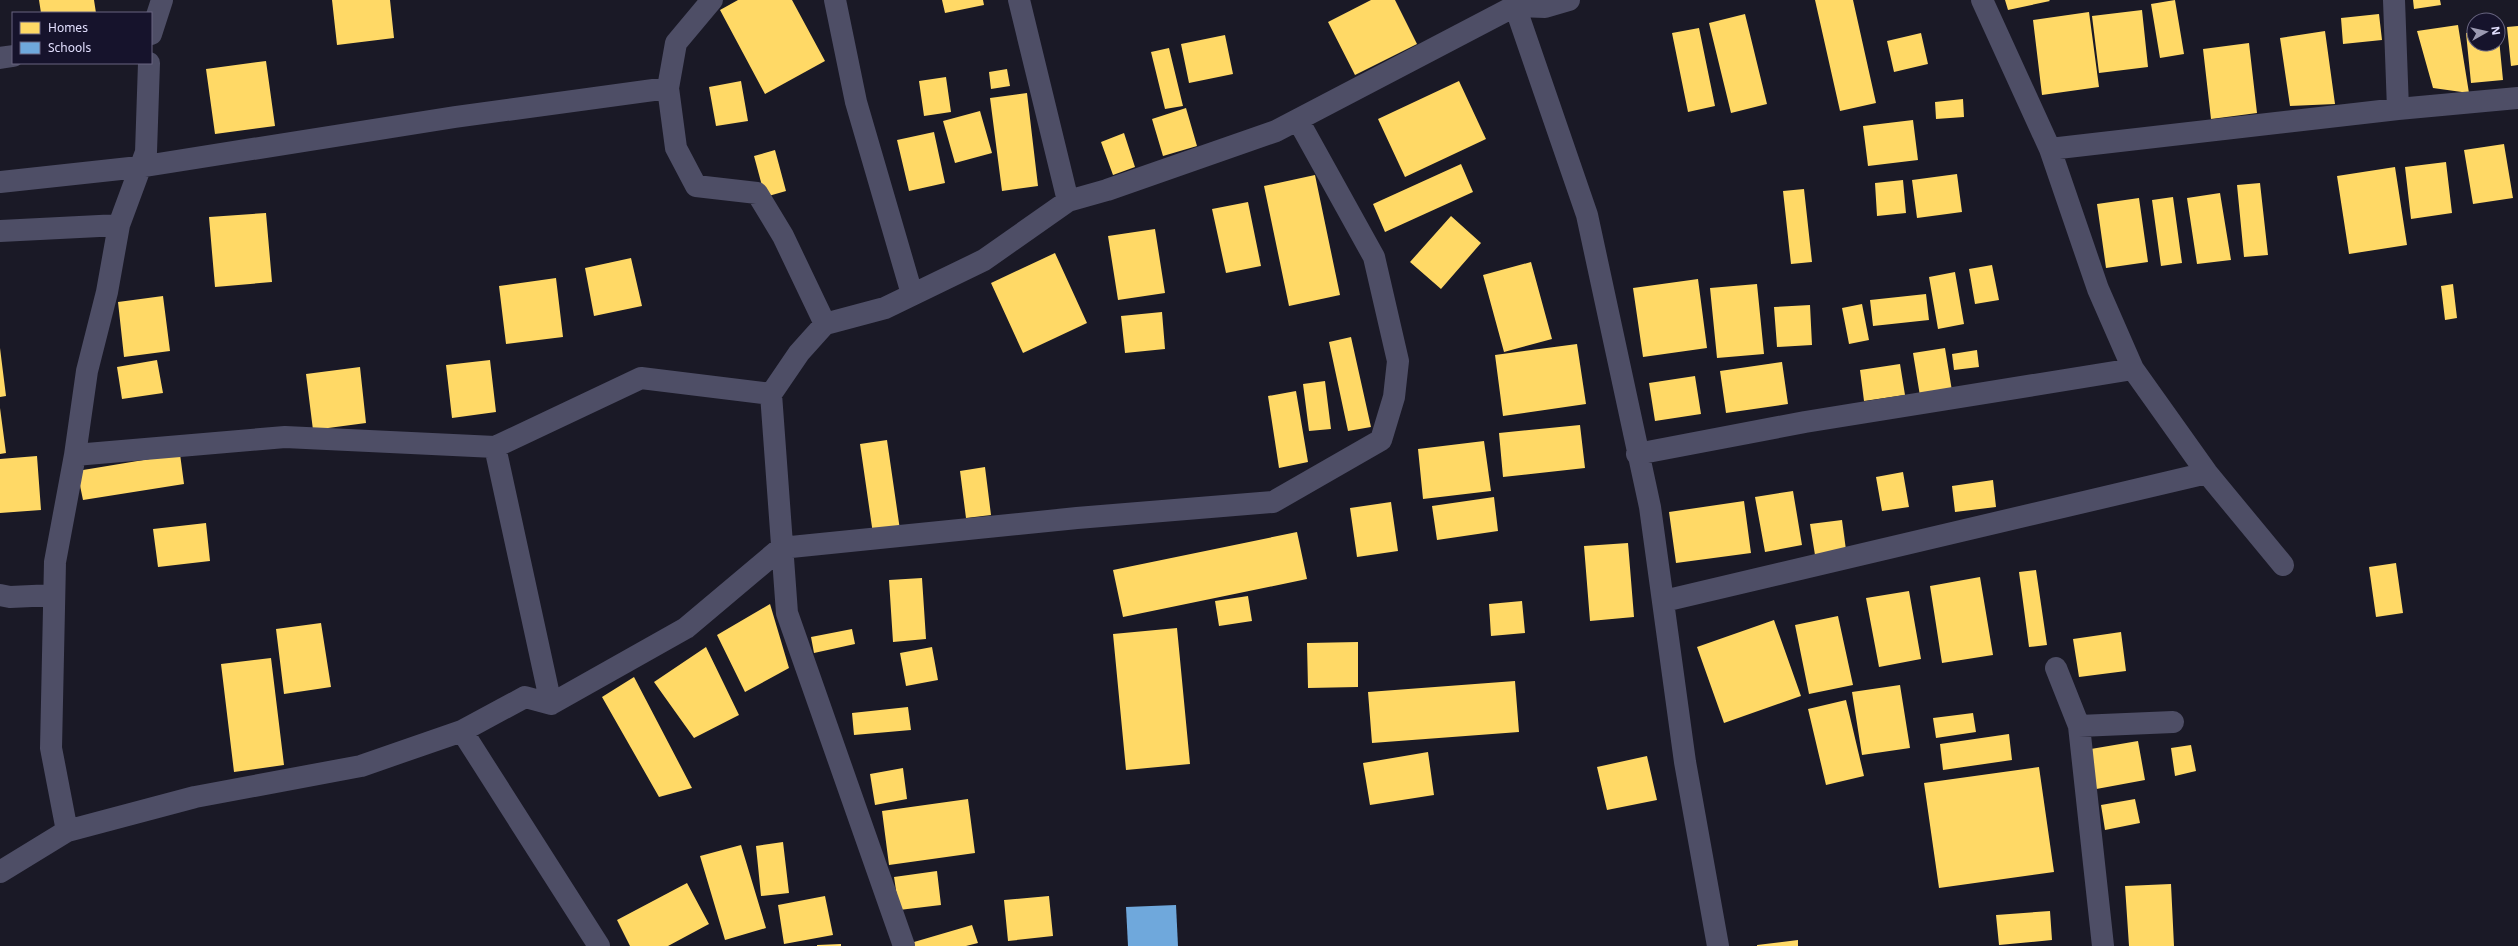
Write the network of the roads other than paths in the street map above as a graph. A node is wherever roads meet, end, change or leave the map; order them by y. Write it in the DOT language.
graph roads {
  1 [pos="162,0"];
  2 [pos="712,0"];
  3 [pos="835,0"];
  4 [pos="1019,0"];
  5 [pos="1568,0"];
  6 [pos="1982,0"];
  7 [pos="2394,0"];
  8 [pos="1543,4"];
  9 [pos="1515,6"];
  10 [pos="152,31"];
  11 [pos="12,56"];
  12 [pos="0,58"];
  13 [pos="149,64"];
  14 [pos="668,88"];
  15 [pos="2518,98"];
  16 [pos="2398,109"];
  17 [pos="1298,120"];
  18 [pos="2050,149"];
  19 [pos="139,167"];
  20 [pos="0,182"];
  21 [pos="1068,201"];
  22 [pos="119,225"];
  23 [pos="0,231"];
  24 [pos="912,294"];
  25 [pos="825,324"];
  26 [pos="2133,369"];
  27 [pos="771,394"];
  28 [pos="495,447"];
  29 [pos="1637,454"];
  30 [pos="75,455"];
  31 [pos="2208,473"];
  32 [pos="781,548"];
  33 [pos="2283,565"];
  34 [pos="0,595"];
  35 [pos="54,596"];
  36 [pos="1664,601"];
  37 [pos="2056,668"];
  38 [pos="551,704"];
  39 [pos="2173,722"];
  40 [pos="2079,726"];
  41 [pos="462,731"];
  42 [pos="67,831"];
  43 [pos="0,872"];
  44 [pos="599,946"];
  45 [pos="904,946"];
  46 [pos="1718,946"];
  47 [pos="2103,946"];
  1 -- 10 [label="street"];
  2 -- 14 [label="street"];
  3 -- 24 [label="street"];
  4 -- 21 [label="street"];
  5 -- 8 [label="street"];
  6 -- 18 [label="street"];
  7 -- 16 [label="street"];
  8 -- 9 [label="street"];
  9 -- 17 [label="street"];
  9 -- 29 [label="street"];
  11 -- 12 [label="street"];
  13 -- 19 [label="street"];
  14 -- 19 [label="street"];
  14 -- 25 [label="street"];
  15 -- 16 [label="street"];
  16 -- 18 [label="street"];
  17 -- 21 [label="street"];
  17 -- 32 [label="street"];
  18 -- 26 [label="street"];
  19 -- 20 [label="street"];
  19 -- 22 [label="street"];
  21 -- 24 [label="street"];
  22 -- 23 [label="street"];
  22 -- 30 [label="street"];
  24 -- 25 [label="street"];
  25 -- 27 [label="street"];
  26 -- 29 [label="street"];
  26 -- 31 [label="street"];
  27 -- 28 [label="street"];
  27 -- 32 [label="street"];
  28 -- 30 [label="street"];
  28 -- 38 [label="street"];
  29 -- 36 [label="street"];
  30 -- 35 [label="street"];
  31 -- 33 [label="street"];
  31 -- 36 [label="street"];
  32 -- 38 [label="street"];
  32 -- 45 [label="street"];
  34 -- 35 [label="street"];
  35 -- 42 [label="street"];
  36 -- 46 [label="street"];
  37 -- 40 [label="street"];
  38 -- 41 [label="street"];
  39 -- 40 [label="street"];
  40 -- 47 [label="street"];
  41 -- 42 [label="street"];
  41 -- 44 [label="street"];
  42 -- 43 [label="street"];
}
